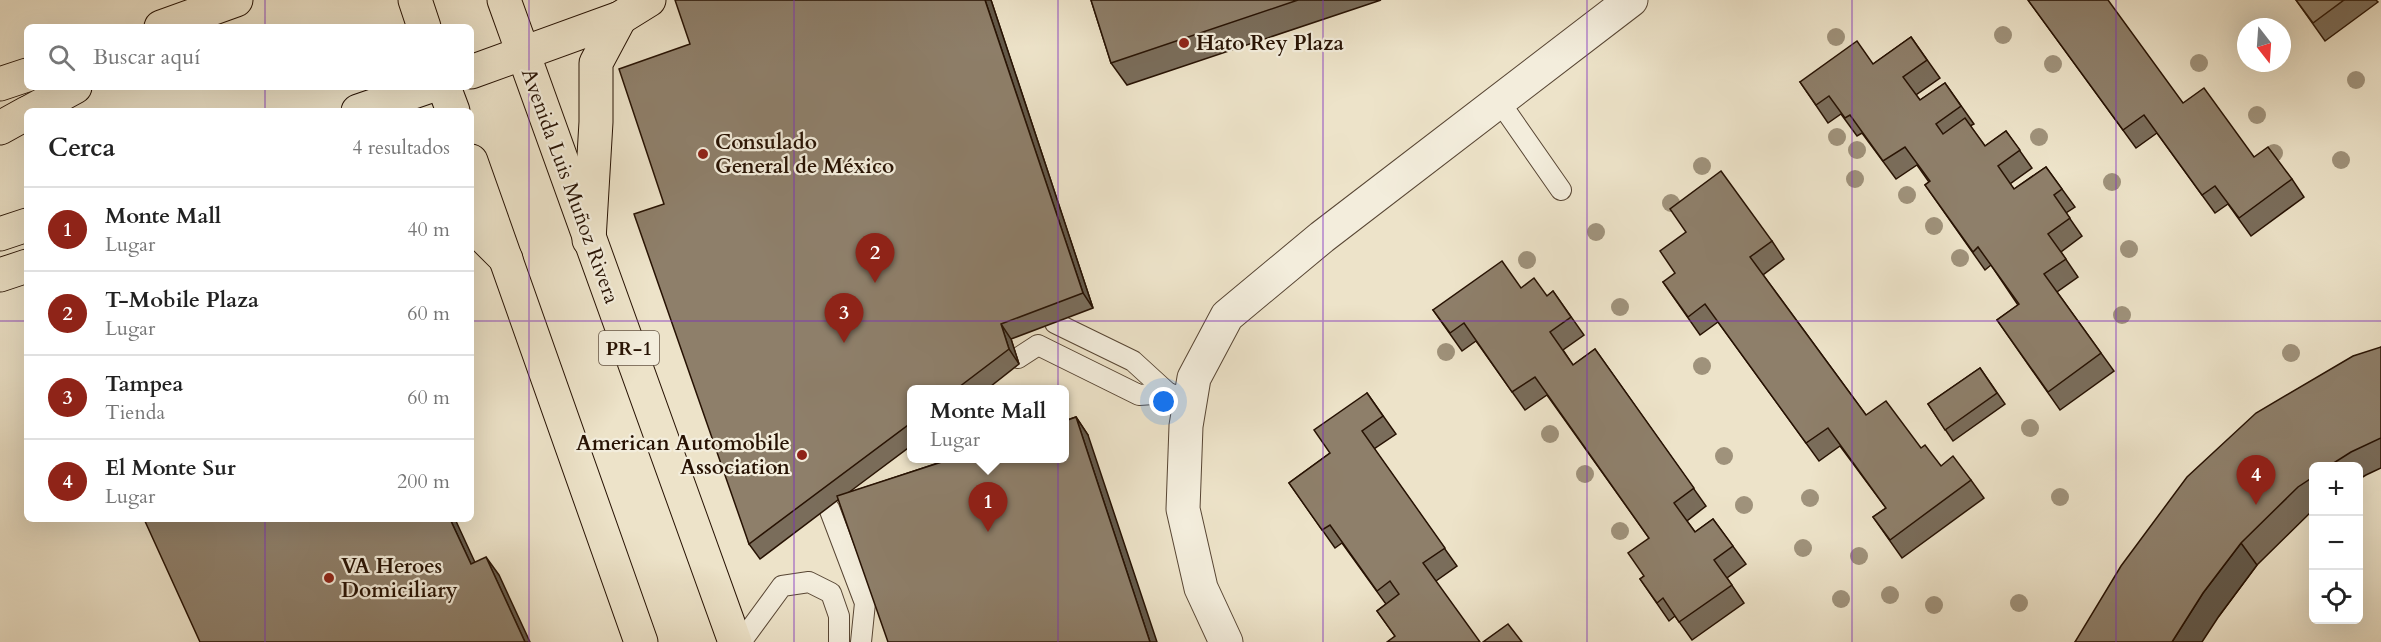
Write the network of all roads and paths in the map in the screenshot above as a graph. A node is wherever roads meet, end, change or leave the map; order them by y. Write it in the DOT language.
graph roads {
  1 [pos="415,0"];
  2 [pos="649,0"];
  3 [pos="1630,0"];
  4 [pos="232,1"];
  5 [pos="507,9"];
  6 [pos="620,18"];
  7 [pos="169,24"];
  8 [pos="190,24"];
  9 [pos="423,24"];
  10 [pos="523,55"];
  11 [pos="474,71"];
  12 [pos="24,76"];
  13 [pos="0,84"];
  14 [pos="70,90"];
  15 [pos="419,90"];
  16 [pos="445,90"];
  17 [pos="1499,101"];
  18 [pos="37,108"];
  19 [pos="367,108"];
  20 [pos="452,108"];
  21 [pos="24,115"];
  22 [pos="0,128"];
  23 [pos="474,169"];
  24 [pos="1561,190"];
  25 [pos="24,226"];
  26 [pos="474,227"];
  27 [pos="0,234"];
  28 [pos="589,240"];
  29 [pos="506,259"];
  30 [pos="24,267"];
  31 [pos="0,275"];
  32 [pos="1054,323"];
  33 [pos="1018,358"];
  34 [pos="1179,396"];
  35 [pos="829,508"];
  36 [pos="641,642"];
  37 [pos="735,642"];
  38 [pos="741,642"];
  39 [pos="839,642"];
  40 [pos="861,642"];
  41 [pos="1226,642"];
  1 -- 9 [label="main road"];
  2 -- 6 [label="main road"];
  3 -- 17 [label="street"];
  4 -- 7 [label="main road"];
  4 -- 8 [label="main road"];
  5 -- 10 [label="main road, Avenida Luis Muñoz Rivera / PR-1"];
  6 -- 10 [label="main road"];
  6 -- 28 [label="main road"];
  10 -- 11 [label="main road"];
  10 -- 28 [label="main road, Avenida Luis Muñoz Rivera / PR-1"];
  12 -- 13 [label="main road"];
  14 -- 18 [label="main road"];
  15 -- 19 [label="main road"];
  16 -- 20 [label="main road"];
  17 -- 24 [label="lane"];
  17 -- 34 [label="street"];
  21 -- 22 [label="main road"];
  23 -- 29 [label="main road"];
  25 -- 27 [label="main road"];
  26 -- 29 [label="main road"];
  28 -- 37 [label="main road, Avenida Luis Muñoz Rivera / PR-1"];
  29 -- 36 [label="main road"];
  30 -- 31 [label="main road"];
  32 -- 34 [label="lane"];
  33 -- 34 [label="lane"];
  34 -- 41 [label="street"];
  35 -- 40 [label="lane"];
  38 -- 39 [label="lane"];
}
